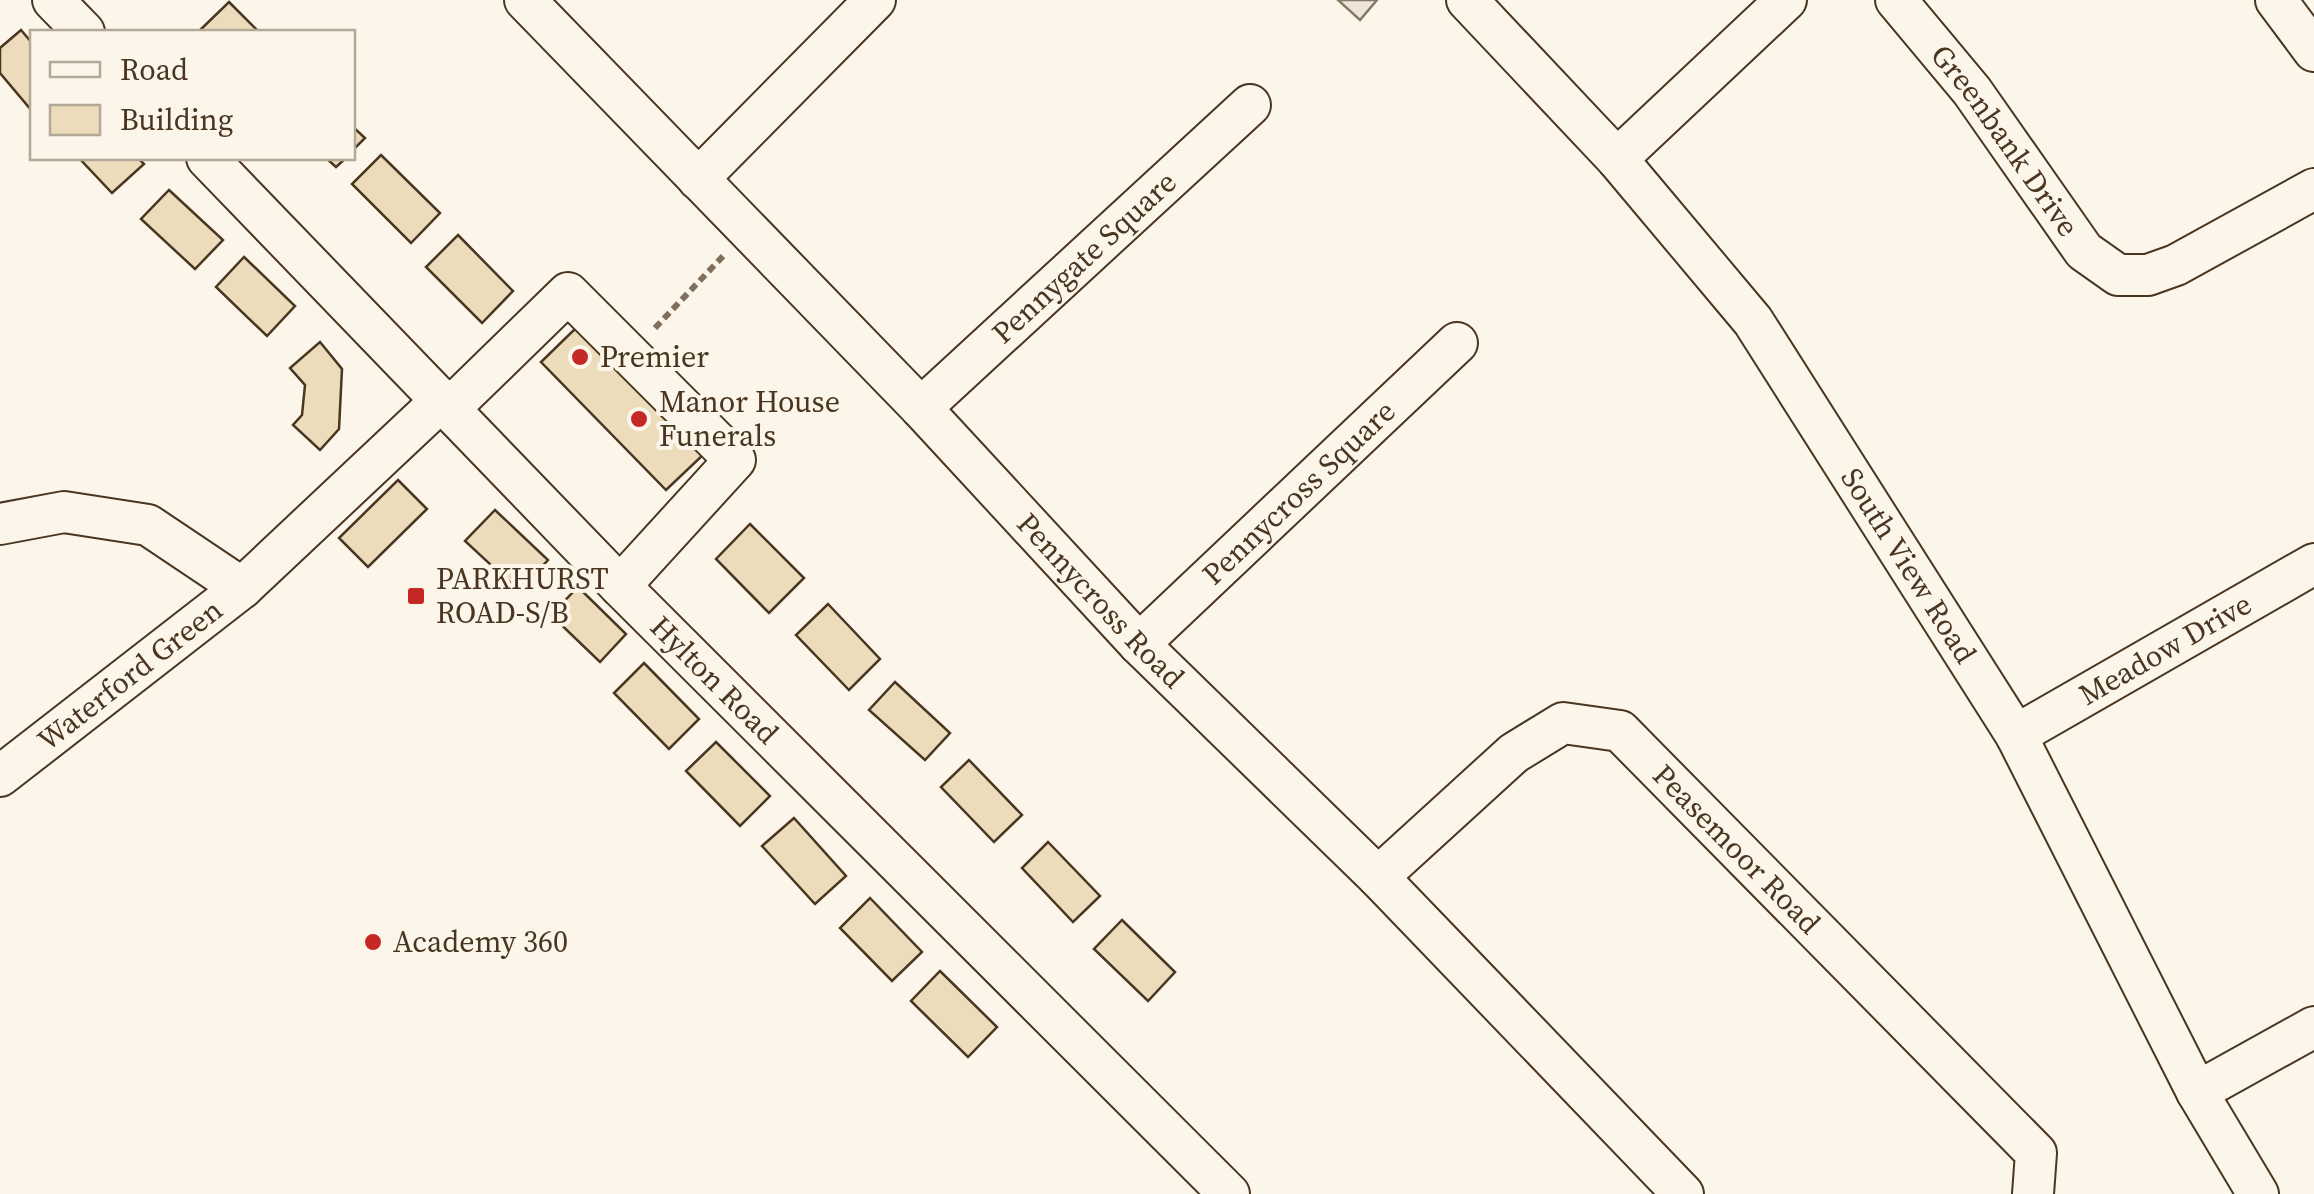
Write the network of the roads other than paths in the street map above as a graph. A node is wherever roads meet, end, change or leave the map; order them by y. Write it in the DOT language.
graph roads {
  1 [pos="52,0"];
  2 [pos="525,0"];
  3 [pos="875,0"];
  4 [pos="1467,0"];
  5 [pos="1786,0"];
  6 [pos="1896,0"];
  7 [pos="2276,0"];
  8 [pos="82,30"];
  9 [pos="2314,51"];
  10 [pos="1250,106"];
  11 [pos="1618,159"];
  12 [pos="209,160"];
  13 [pos="698,179"];
  14 [pos="2314,189"];
  15 [pos="1458,343"];
  16 [pos="447,403"];
  17 [pos="921,408"];
  18 [pos="0,524"];
  19 [pos="2314,564"];
  20 [pos="620,586"];
  21 [pos="242,588"];
  22 [pos="1139,644"];
  23 [pos="2016,735"];
  24 [pos="0,776"];
  25 [pos="1378,877"];
  26 [pos="2314,1027"];
  27 [pos="2197,1092"];
  28 [pos="1229,1194"];
  29 [pos="1683,1194"];
  30 [pos="2033,1194"];
  31 [pos="2258,1194"];
  1 -- 8 [label="street"];
  2 -- 13 [label="street, Pennycross Road"];
  3 -- 13 [label="street"];
  4 -- 11 [label="street, South View Road"];
  5 -- 11 [label="street"];
  6 -- 14 [label="street, Greenbank Drive"];
  7 -- 9 [label="street"];
  10 -- 17 [label="street, Pennygate Square"];
  11 -- 23 [label="street, South View Road"];
  12 -- 16 [label="street, Hylton Road"];
  13 -- 17 [label="street, Pennycross Road"];
  15 -- 22 [label="street, Pennycross Square"];
  16 -- 20 [label="street, Hylton Road"];
  16 -- 20 [label="street"];
  16 -- 21 [label="street"];
  17 -- 22 [label="street, Pennycross Road"];
  18 -- 21 [label="street, Waterford Green"];
  19 -- 23 [label="street, Meadow Drive"];
  20 -- 28 [label="street, Hylton Road"];
  21 -- 24 [label="street, Waterford Green"];
  22 -- 25 [label="street, Pennycross Road"];
  23 -- 27 [label="street, South View Road"];
  25 -- 29 [label="street, Pennycross Road"];
  25 -- 30 [label="street, Peasemoor Road"];
  26 -- 27 [label="street"];
  27 -- 31 [label="street, South View Road"];
}
